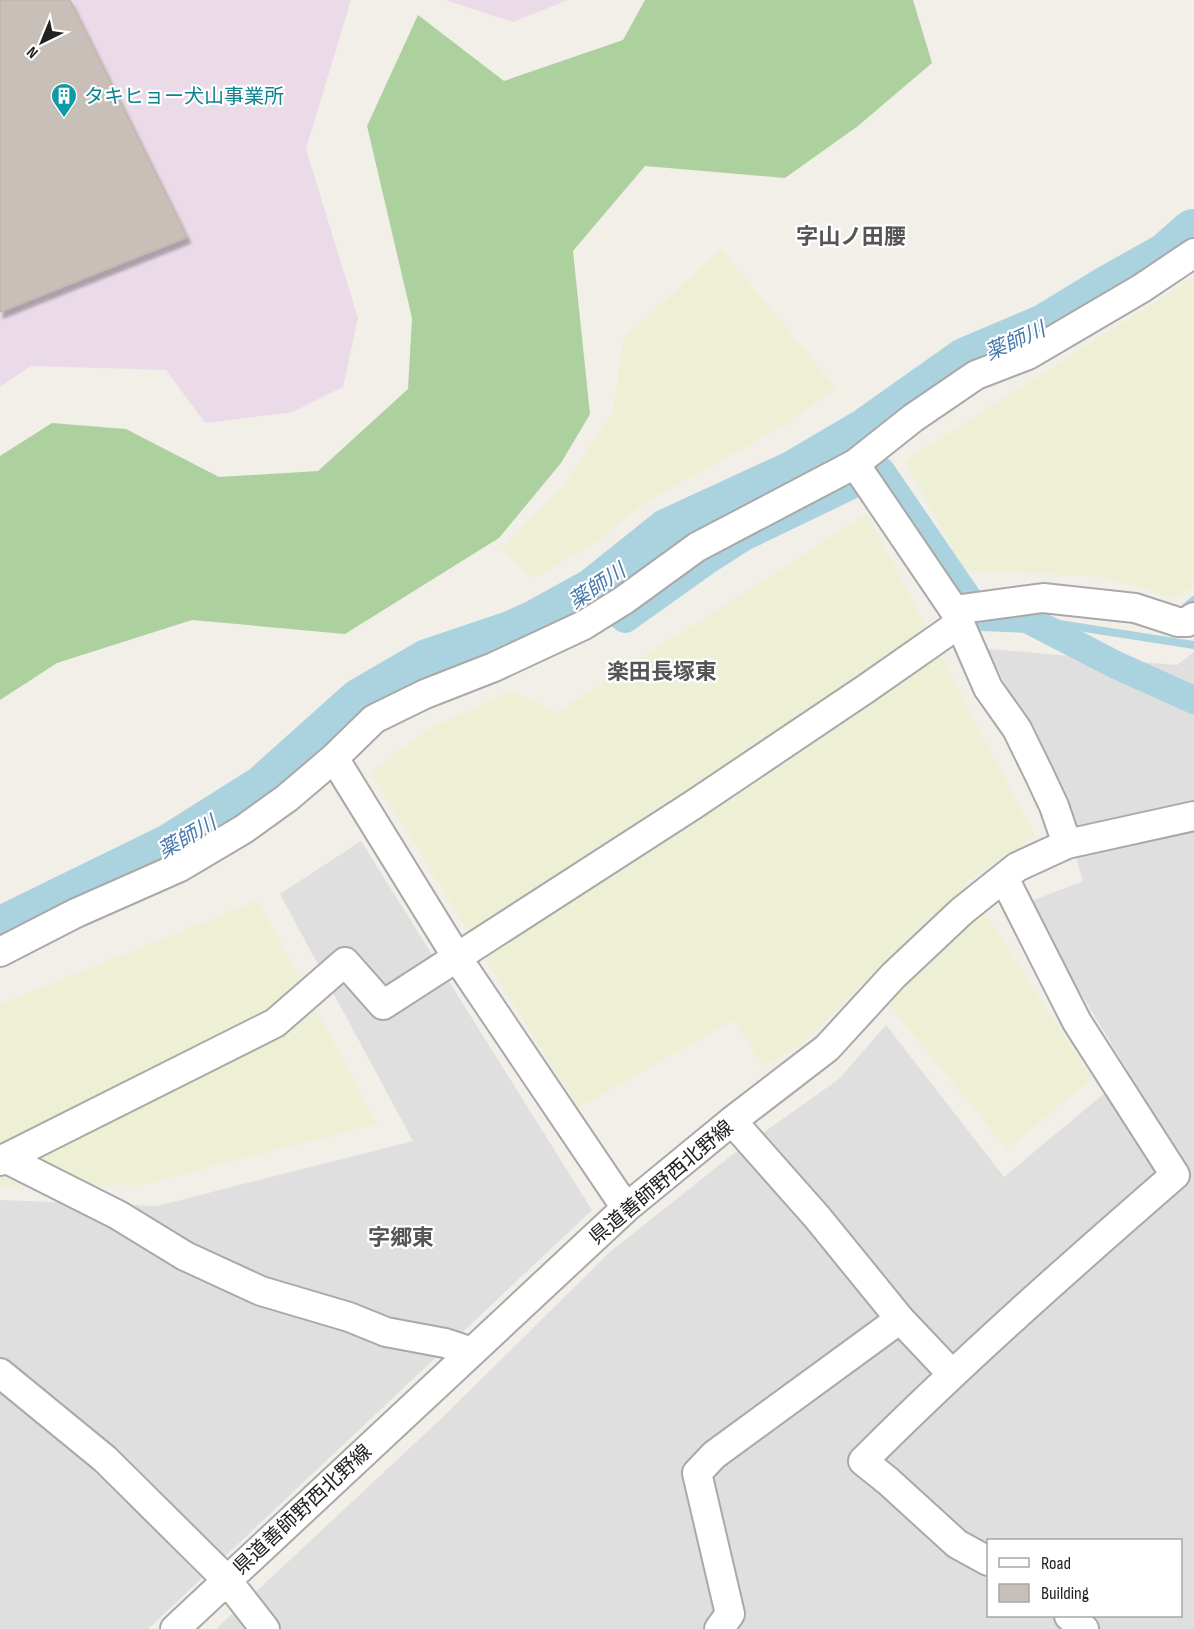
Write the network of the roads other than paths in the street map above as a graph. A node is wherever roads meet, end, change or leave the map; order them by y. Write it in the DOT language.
graph roads {
  1 [pos="1194,253"];
  2 [pos="855,464"];
  3 [pos="964,613"];
  4 [pos="1194,617"];
  5 [pos="334,758"];
  6 [pos="1194,816"];
  7 [pos="1066,844"];
  8 [pos="1004,878"];
  9 [pos="0,952"];
  10 [pos="458,958"];
  11 [pos="732,1121"];
  12 [pos="2,1159"];
  13 [pos="1182,1174"];
  14 [pos="626,1208"];
  15 [pos="900,1319"];
  16 [pos="472,1352"];
  17 [pos="0,1373"];
  18 [pos="952,1374"];
  19 [pos="987,1560"];
  20 [pos="226,1579"];
  21 [pos="1070,1617"];
  22 [pos="175,1629"];
  23 [pos="265,1629"];
  24 [pos="719,1629"];
  25 [pos="1084,1629"];
  1 -- 2 [label="street"];
  2 -- 3 [label="street"];
  2 -- 5 [label="street"];
  3 -- 4 [label="street"];
  3 -- 7 [label="street"];
  3 -- 10 [label="street"];
  5 -- 9 [label="street"];
  5 -- 10 [label="street"];
  6 -- 7 [label="street, 県道善師野西北野線"];
  7 -- 8 [label="street, 県道善師野西北野線"];
  8 -- 11 [label="street, 県道善師野西北野線"];
  8 -- 13 [label="street"];
  10 -- 12 [label="street"];
  10 -- 14 [label="street"];
  11 -- 14 [label="street, 県道善師野西北野線"];
  11 -- 15 [label="street"];
  12 -- 16 [label="street"];
  13 -- 18 [label="street"];
  14 -- 16 [label="street, 県道善師野西北野線"];
  15 -- 18 [label="street"];
  15 -- 24 [label="street"];
  16 -- 20 [label="street, 県道善師野西北野線"];
  17 -- 20 [label="street"];
  18 -- 19 [label="street"];
  20 -- 22 [label="street, 県道善師野西北野線"];
  20 -- 23 [label="street"];
  21 -- 25 [label="street"];
}
